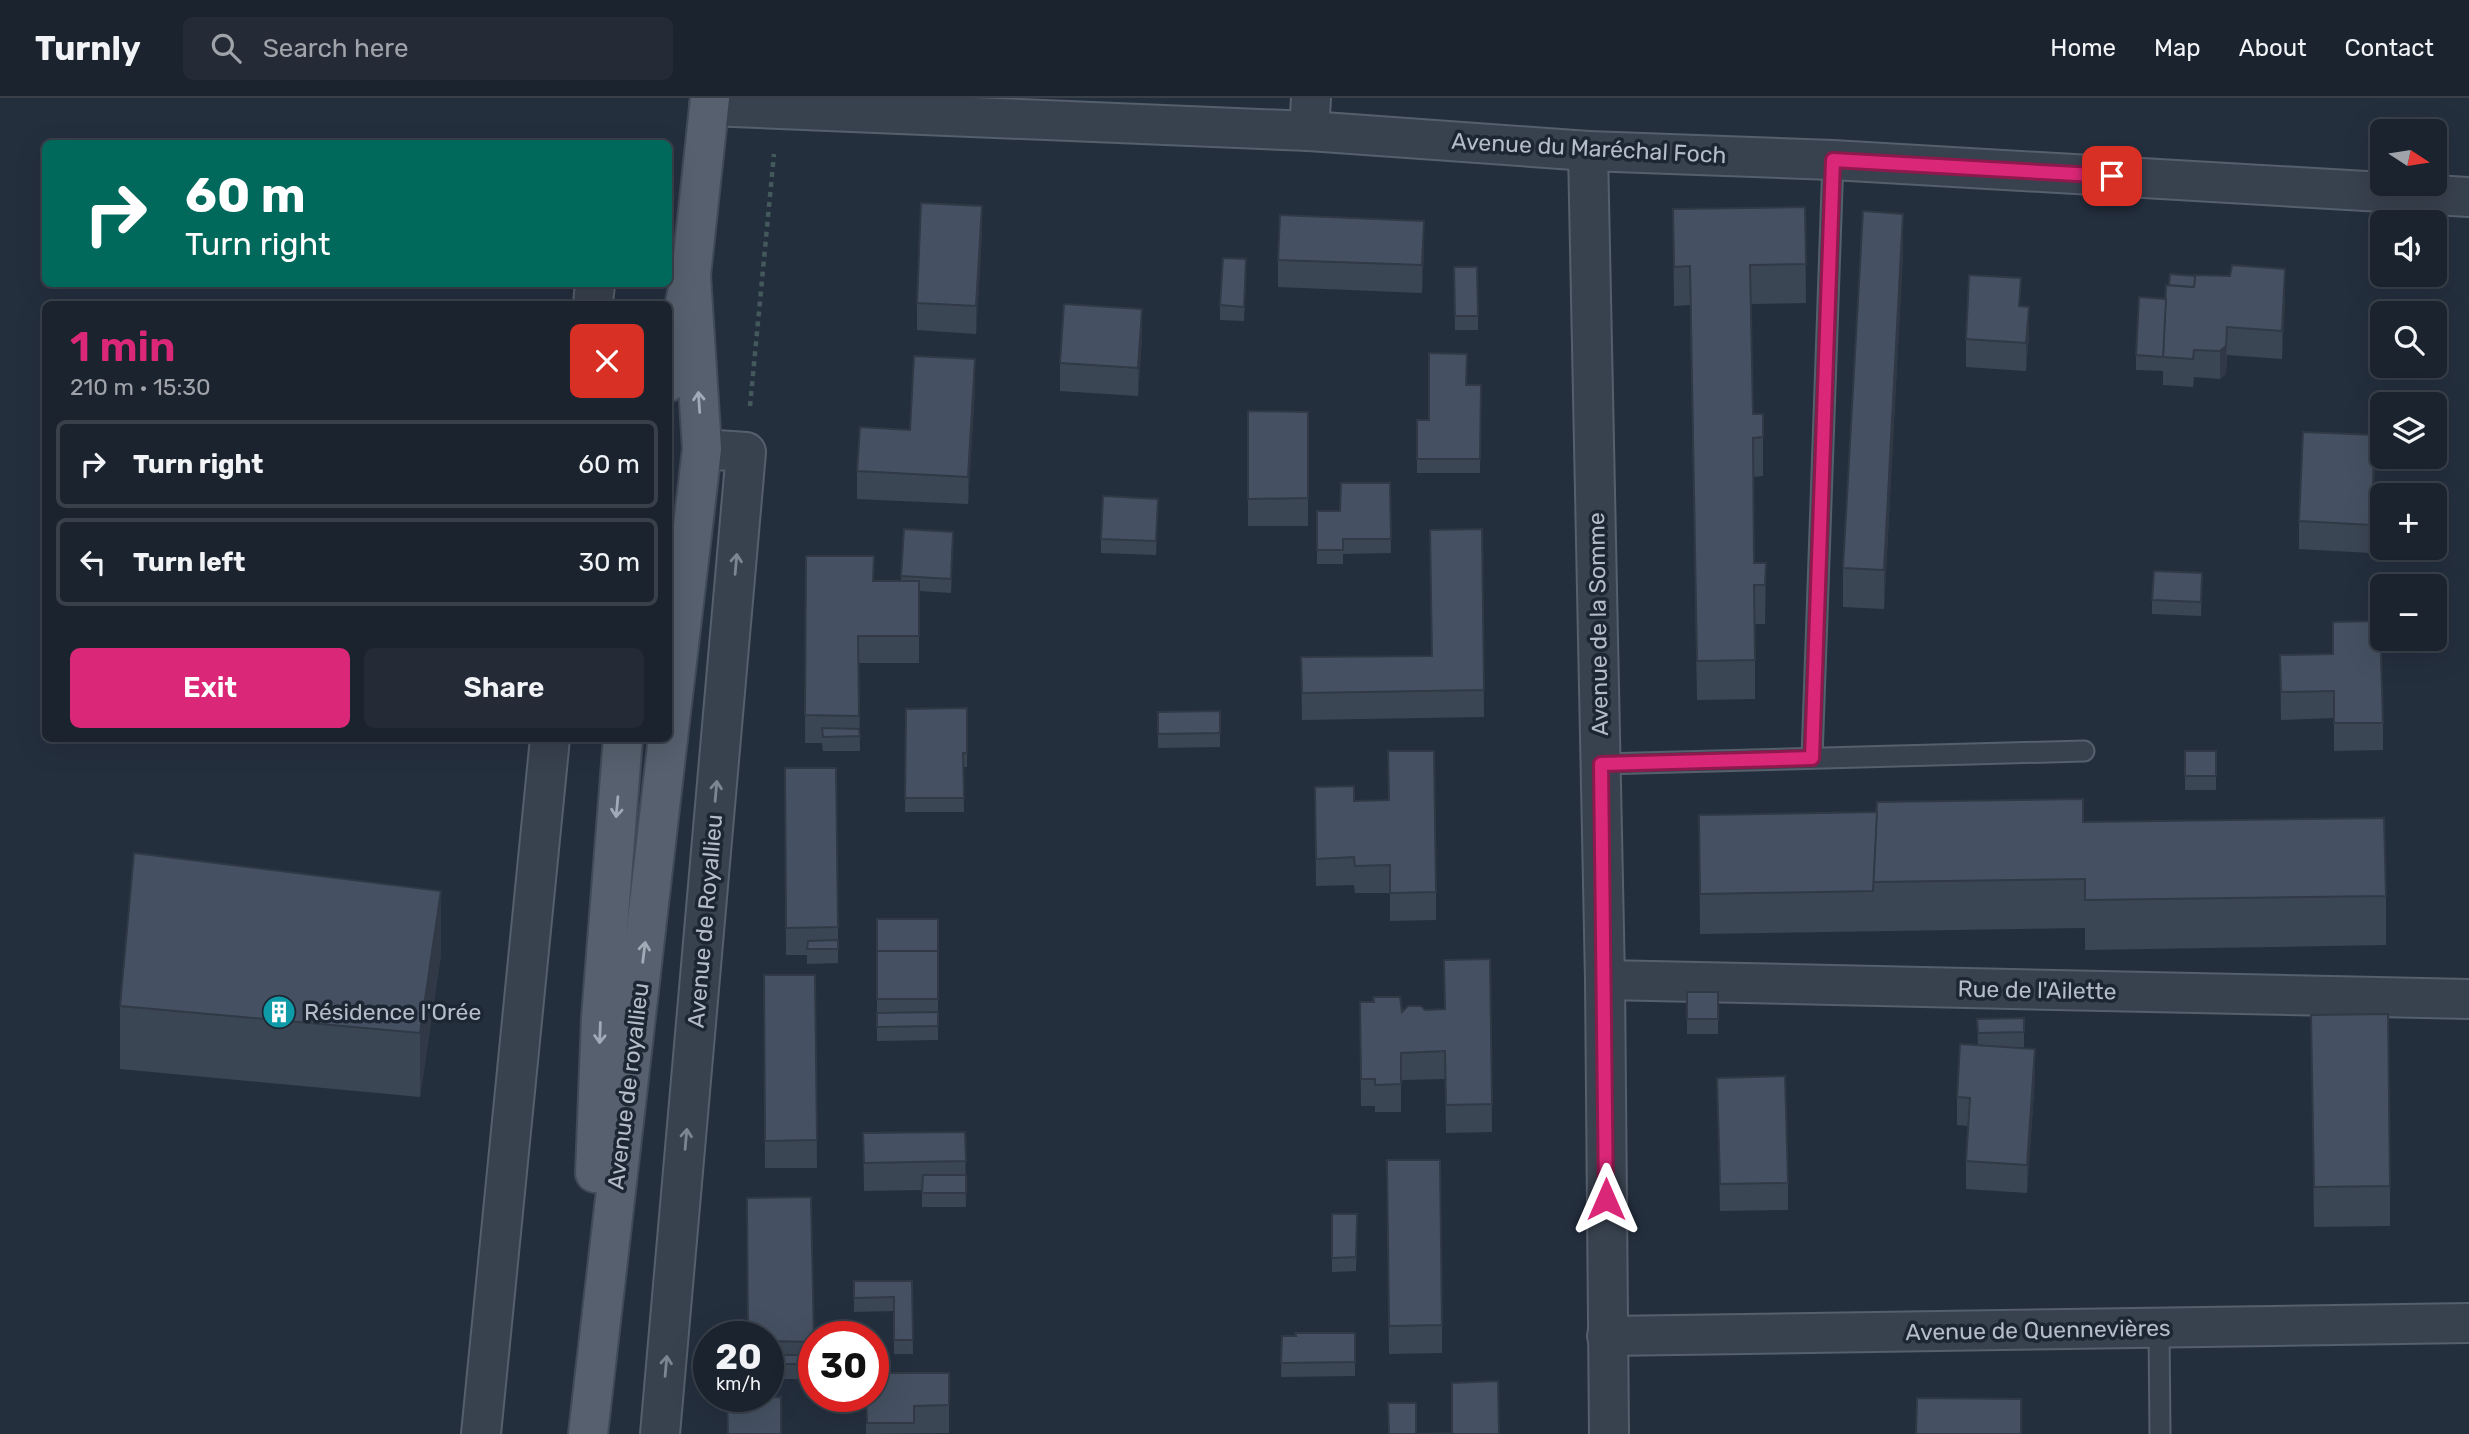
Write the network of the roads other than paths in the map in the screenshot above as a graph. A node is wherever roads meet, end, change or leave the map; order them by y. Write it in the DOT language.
graph roads {
  1 [pos="709,102"];
  2 [pos="1310,114"];
  3 [pos="1588,151"];
  4 [pos="1833,160"];
  5 [pos="2469,197"];
  6 [pos="691,275"];
  7 [pos="667,301"];
  8 [pos="672,363"];
  9 [pos="702,449"];
  10 [pos="672,704"];
  11 [pos="550,742"];
  12 [pos="623,742"];
  13 [pos="668,742"];
  14 [pos="2084,751"];
  15 [pos="1812,758"];
  16 [pos="1601,764"];
  17 [pos="1605,980"];
  18 [pos="2469,999"];
  19 [pos="2469,1324"];
  20 [pos="2160,1328"];
  21 [pos="1607,1336"];
  22 [pos="481,1434"];
  23 [pos="587,1434"];
  24 [pos="660,1434"];
  25 [pos="1609,1434"];
  26 [pos="2160,1434"];
  1 -- 2 [label="street, Avenue du Maréchal Foch"];
  1 -- 6 [label="main road"];
  2 -- 3 [label="street, Avenue du Maréchal Foch"];
  3 -- 4 [label="street, Avenue du Maréchal Foch"];
  3 -- 16 [label="street, Avenue de la Somme"];
  4 -- 5 [label="street, Avenue du Maréchal Foch"];
  4 -- 15 [label="lane"];
  6 -- 7 [label="street"];
  6 -- 8 [label="main road"];
  9 -- 6 [label="main road, Avenue de royallieu, one-way"];
  9 -- 10 [label="main road, Avenue de royallieu"];
  24 -- 9 [label="street, Avenue de Royallieu, one-way"];
  11 -- 22 [label="street"];
  12 -- 23 [label="main road, Avenue de Royallieu, one-way"];
  23 -- 13 [label="main road, Avenue de royallieu, one-way"];
  14 -- 15 [label="lane"];
  15 -- 16 [label="lane"];
  16 -- 17 [label="street, Avenue de la Somme"];
  17 -- 18 [label="street, Rue de l'Ailette"];
  17 -- 21 [label="street, Avenue de la Somme"];
  19 -- 20 [label="street, Avenue de Quennevières"];
  20 -- 21 [label="street, Avenue de Quennevières"];
  20 -- 26 [label="lane"];
  21 -- 25 [label="street, Avenue de la Somme"];
}
